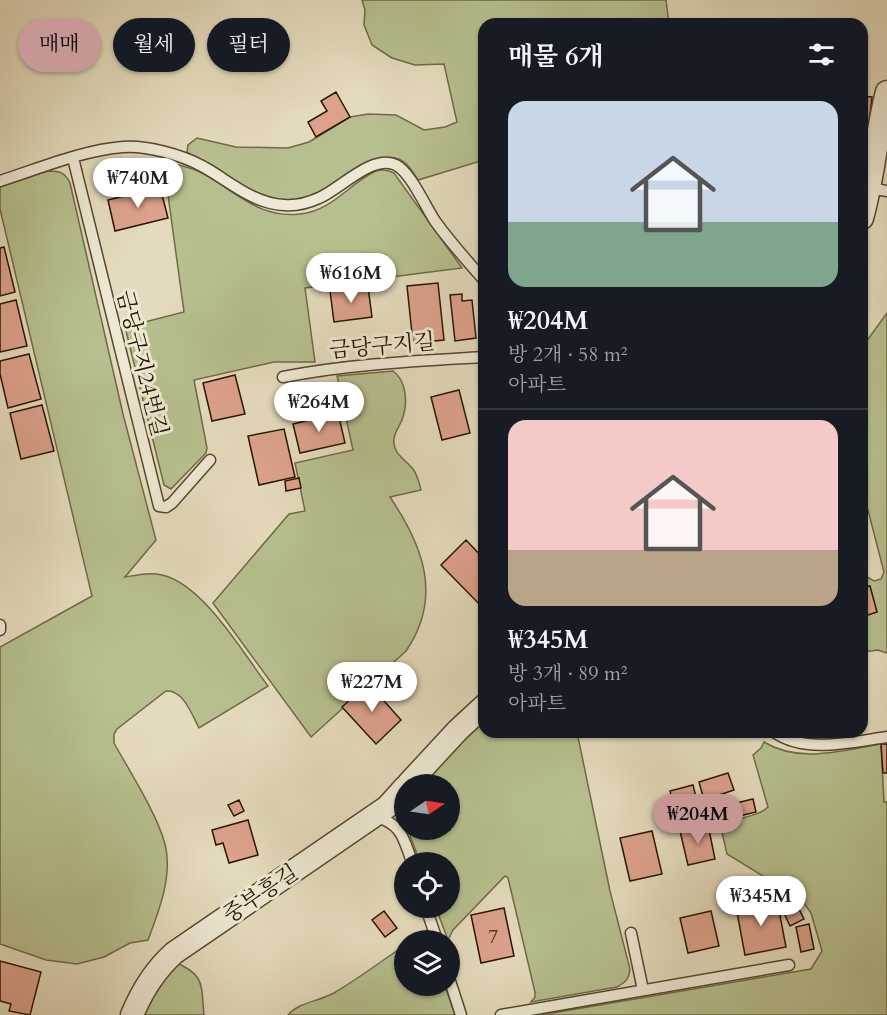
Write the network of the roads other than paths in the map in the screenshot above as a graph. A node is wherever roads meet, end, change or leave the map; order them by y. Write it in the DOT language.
graph roads {
  1 [pos="887,92"];
  2 [pos="73,158"];
  3 [pos="0,181"];
  4 [pos="879,189"];
  5 [pos="868,208"];
  6 [pos="478,274"];
  7 [pos="478,357"];
  8 [pos="283,377"];
  9 [pos="210,460"];
  10 [pos="0,625"];
  11 [pos="0,630"];
  12 [pos="478,712"];
  13 [pos="887,737"];
  14 [pos="787,738"];
  15 [pos="417,774"];
  16 [pos="394,799"];
  17 [pos="374,816"];
  18 [pos="409,852"];
  19 [pos="631,933"];
  20 [pos="789,965"];
  21 [pos="643,990"];
  22 [pos="455,996"];
  23 [pos="132,1015"];
  24 [pos="461,1015"];
  25 [pos="501,1015"];
  1 -- 4 [label="street"];
  2 -- 3 [label="lane"];
  2 -- 6 [label="lane"];
  2 -- 9 [label="lane, 금당구지24번길"];
  4 -- 5 [label="street"];
  7 -- 8 [label="lane, 금당구지길"];
  10 -- 11 [label="lane"];
  12 -- 15 [label="street, 중부흥길"];
  13 -- 14 [label="lane"];
  16 -- 17 [label="street, 중부흥길"];
  17 -- 18 [label="lane"];
  17 -- 23 [label="street, 중부흥길"];
  19 -- 21 [label="lane"];
  20 -- 21 [label="lane"];
  21 -- 25 [label="lane"];
  22 -- 24 [label="lane"];
}
